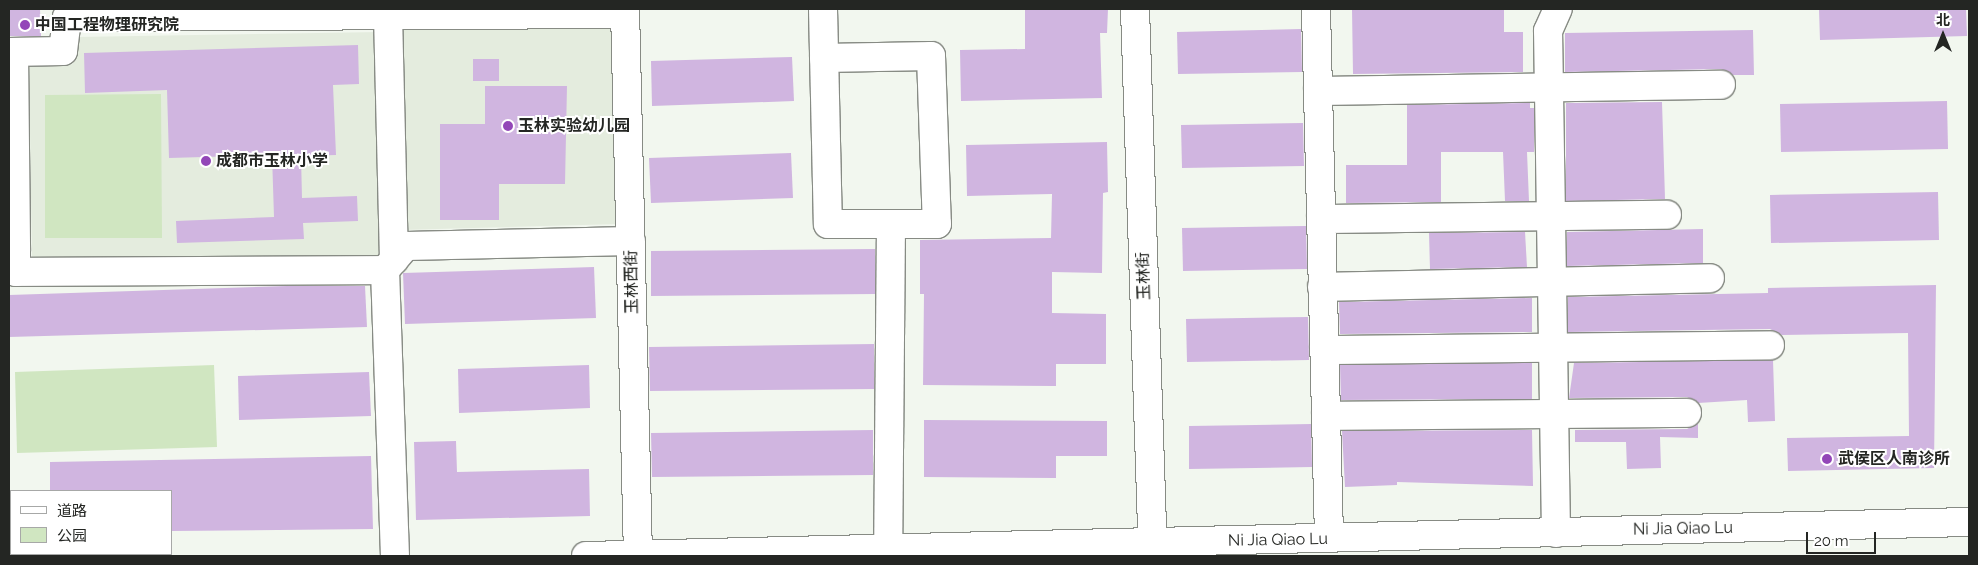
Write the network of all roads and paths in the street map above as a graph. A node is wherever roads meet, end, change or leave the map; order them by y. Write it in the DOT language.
graph roads {
  1 [pos="823,9"];
  2 [pos="1135,9"];
  3 [pos="1316,9"];
  4 [pos="1558,9"];
  5 [pos="625,12"];
  6 [pos="67,13"];
  7 [pos="388,15"];
  8 [pos="12,52"];
  9 [pos="824,58"];
  10 [pos="1721,85"];
  11 [pos="1549,88"];
  12 [pos="1318,91"];
  13 [pos="1667,215"];
  14 [pos="1551,216"];
  15 [pos="1321,219"];
  16 [pos="891,224"];
  17 [pos="631,241"];
  18 [pos="12,251"];
  19 [pos="390,265"];
  20 [pos="1710,278"];
  21 [pos="1552,282"];
  22 [pos="1322,287"];
  23 [pos="1770,345"];
  24 [pos="1553,348"];
  25 [pos="1324,350"];
  26 [pos="1687,413"];
  27 [pos="1554,414"];
  28 [pos="1326,416"];
  29 [pos="1969,522"];
  30 [pos="1556,533"];
  31 [pos="1329,538"];
  32 [pos="888,549"];
  33 [pos="1152,549"];
  34 [pos="638,555"];
  35 [pos="692,555"];
  36 [pos="396,556"];
  37 [pos="586,556"];
  1 -- 9 [label="street"];
  2 -- 33 [label="street, 玉林街"];
  3 -- 12 [label="street"];
  4 -- 11 [label="street"];
  5 -- 7 [label="street"];
  5 -- 17 [label="street, 玉林西街"];
  6 -- 7 [label="street"];
  6 -- 8 [label="street"];
  7 -- 19 [label="street"];
  8 -- 18 [label="street"];
  9 -- 16 [label="street"];
  9 -- 16 [label="street"];
  10 -- 11 [label="street"];
  11 -- 12 [label="street"];
  11 -- 14 [label="street"];
  12 -- 15 [label="street"];
  13 -- 14 [label="street"];
  14 -- 15 [label="street"];
  14 -- 21 [label="street"];
  15 -- 22 [label="street"];
  16 -- 32 [label="street"];
  17 -- 19 [label="street"];
  17 -- 34 [label="street, 玉林西街"];
  18 -- 19 [label="street"];
  19 -- 36 [label="street"];
  20 -- 21 [label="street"];
  21 -- 22 [label="street"];
  21 -- 24 [label="street"];
  22 -- 25 [label="street"];
  23 -- 24 [label="street"];
  24 -- 25 [label="street"];
  24 -- 27 [label="street"];
  25 -- 28 [label="street"];
  26 -- 27 [label="street"];
  27 -- 28 [label="street"];
  27 -- 30 [label="street"];
  28 -- 31 [label="street"];
  29 -- 30 [label="street, Ni Jia Qiao Lu"];
  30 -- 31 [label="street, Ni Jia Qiao Lu"];
  31 -- 33 [label="street, Ni Jia Qiao Lu"];
  32 -- 33 [label="street, Ni Jia Qiao Lu"];
  32 -- 35 [label="street, Ni Jia Qiao Lu"];
  34 -- 35 [label="street, Ni Jia Qiao Lu"];
  34 -- 37 [label="street, Ni Jia Qiao Lu"];
}
